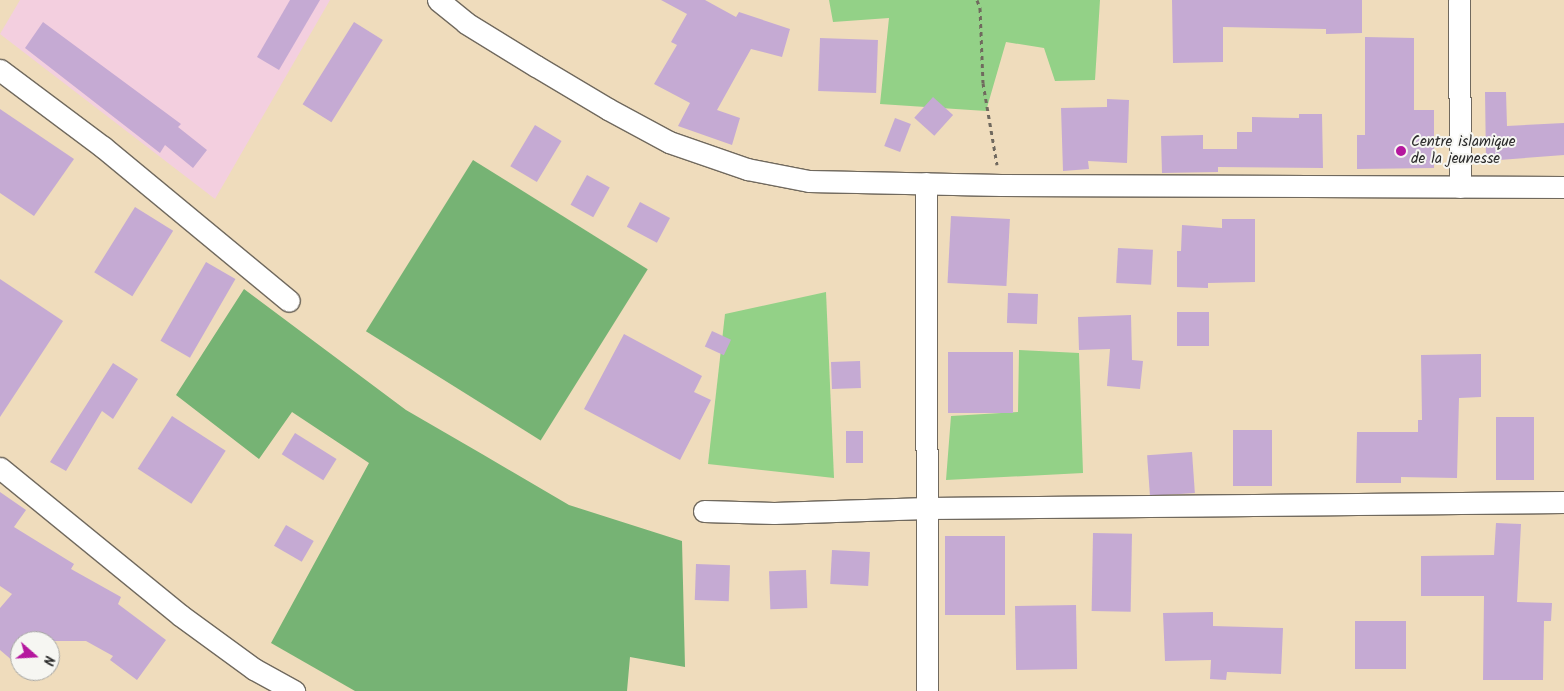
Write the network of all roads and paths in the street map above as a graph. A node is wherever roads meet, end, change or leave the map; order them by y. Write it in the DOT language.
graph roads {
  1 [pos="438,0"];
  2 [pos="977,0"];
  3 [pos="1459,0"];
  4 [pos="0,70"];
  5 [pos="926,183"];
  6 [pos="1001,185"];
  7 [pos="1460,187"];
  8 [pos="1564,187"];
  9 [pos="289,301"];
  10 [pos="0,468"];
  11 [pos="1564,502"];
  12 [pos="927,508"];
  13 [pos="704,511"];
  14 [pos="294,691"];
  15 [pos="927,691"];
  1 -- 5 [label="street"];
  2 -- 6 [label="path"];
  3 -- 7 [label="street"];
  4 -- 9 [label="street"];
  5 -- 6 [label="street"];
  5 -- 12 [label="street"];
  6 -- 7 [label="street"];
  7 -- 8 [label="street"];
  10 -- 14 [label="street"];
  11 -- 12 [label="street"];
  12 -- 13 [label="street"];
  12 -- 15 [label="street"];
}
